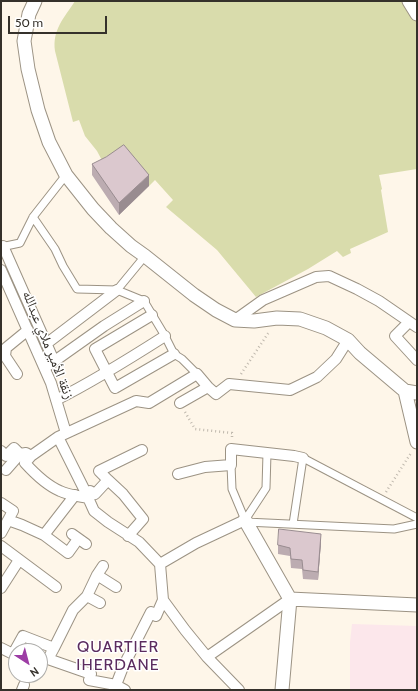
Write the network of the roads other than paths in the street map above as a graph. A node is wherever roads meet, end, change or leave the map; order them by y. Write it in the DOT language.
graph roads {
  1 [pos="35,1"];
  2 [pos="409,1"];
  3 [pos="417,14"];
  4 [pos="66,175"];
  5 [pos="33,217"];
  6 [pos="2,246"];
  7 [pos="145,256"];
  8 [pos="1,270"];
  9 [pos="117,290"];
  10 [pos="144,301"];
  11 [pos="152,315"];
  12 [pos="235,320"];
  13 [pos="413,324"];
  14 [pos="104,326"];
  15 [pos="28,330"];
  16 [pos="165,336"];
  17 [pos="113,339"];
  18 [pos="348,340"];
  19 [pos="46,344"];
  20 [pos="174,354"];
  21 [pos="417,360"];
  22 [pos="54,361"];
  23 [pos="44,368"];
  24 [pos="107,372"];
  25 [pos="17,374"];
  26 [pos="198,374"];
  27 [pos="208,387"];
  28 [pos="411,392"];
  29 [pos="56,400"];
  30 [pos="180,403"];
  31 [pos="62,435"];
  32 [pos="415,446"];
  33 [pos="142,450"];
  34 [pos="1,451"];
  35 [pos="267,453"];
  36 [pos="20,454"];
  37 [pos="31,456"];
  38 [pos="303,458"];
  39 [pos="231,465"];
  40 [pos="6,470"];
  41 [pos="178,474"];
  42 [pos="108,480"];
  43 [pos="75,495"];
  44 [pos="88,498"];
  45 [pos="1,503"];
  46 [pos="417,518"];
  47 [pos="8,520"];
  48 [pos="245,521"];
  49 [pos="293,524"];
  50 [pos="417,524"];
  51 [pos="1,534"];
  52 [pos="44,535"];
  53 [pos="128,536"];
  54 [pos="79,539"];
  55 [pos="1,546"];
  56 [pos="19,560"];
  57 [pos="160,564"];
  58 [pos="104,566"];
  59 [pos="97,575"];
  60 [pos="56,587"];
  61 [pos="116,587"];
  62 [pos="1,588"];
  63 [pos="86,596"];
  64 [pos="163,600"];
  65 [pos="290,600"];
  66 [pos="100,603"];
  67 [pos="417,605"];
  68 [pos="1,648"];
  69 [pos="54,648"];
  70 [pos="207,657"];
  71 [pos="116,684"];
  72 [pos="125,690"];
  73 [pos="239,690"];
  74 [pos="282,690"];
  1 -- 4 [label="street"];
  2 -- 3 [label="street"];
  4 -- 5 [label="lane"];
  4 -- 7 [label="street"];
  5 -- 6 [label="lane"];
  5 -- 9 [label="lane"];
  6 -- 19 [label="street"];
  7 -- 9 [label="lane"];
  7 -- 12 [label="street"];
  8 -- 15 [label="street, زنقة الأمير ملاي عبدالله"];
  9 -- 10 [label="lane"];
  9 -- 19 [label="street"];
  10 -- 11 [label="lane"];
  10 -- 14 [label="street"];
  11 -- 16 [label="lane"];
  11 -- 17 [label="street"];
  12 -- 13 [label="street"];
  12 -- 18 [label="street"];
  13 -- 21 [label="street"];
  14 -- 17 [label="street"];
  14 -- 22 [label="street"];
  15 -- 23 [label="street, زنقة الأمير ملاي عبدالله"];
  15 -- 25 [label="street"];
  16 -- 20 [label="lane"];
  16 -- 24 [label="street"];
  17 -- 24 [label="street"];
  18 -- 27 [label="street"];
  18 -- 28 [label="street"];
  19 -- 22 [label="street"];
  20 -- 24 [label="street"];
  20 -- 26 [label="lane"];
  22 -- 23 [label="street"];
  23 -- 29 [label="street, زنقة الأمير ملاي عبدالله"];
  24 -- 29 [label="street"];
  26 -- 27 [label="street"];
  26 -- 31 [label="street"];
  27 -- 30 [label="street"];
  28 -- 32 [label="street"];
  29 -- 31 [label="street, زنقة الأمير ملاي عبدالله"];
  31 -- 37 [label="street"];
  31 -- 44 [label="street, زنقة الأمير ملاي عبدالله"];
  33 -- 42 [label="street"];
  34 -- 36 [label="street"];
  35 -- 38 [label="street"];
  35 -- 39 [label="street"];
  35 -- 48 [label="lane"];
  36 -- 37 [label="street"];
  36 -- 40 [label="street"];
  37 -- 43 [label="street"];
  38 -- 46 [label="lane"];
  38 -- 49 [label="lane"];
  39 -- 41 [label="street"];
  39 -- 48 [label="lane"];
  42 -- 44 [label="street"];
  42 -- 53 [label="street"];
  43 -- 44 [label="street"];
  43 -- 52 [label="street"];
  44 -- 53 [label="street, زنقة الأمير ملاي عبدالله"];
  45 -- 47 [label="street"];
  47 -- 51 [label="street"];
  47 -- 52 [label="street"];
  48 -- 49 [label="lane"];
  48 -- 57 [label="street"];
  48 -- 65 [label="street"];
  49 -- 50 [label="lane"];
  52 -- 54 [label="street"];
  53 -- 57 [label="street, زنقة الأمير ملاي عبدالله"];
  55 -- 56 [label="street"];
  56 -- 60 [label="street"];
  56 -- 62 [label="street"];
  57 -- 64 [label="street"];
  58 -- 59 [label="street"];
  59 -- 61 [label="street"];
  59 -- 63 [label="street"];
  63 -- 66 [label="street"];
  63 -- 69 [label="street"];
  64 -- 70 [label="street"];
  64 -- 71 [label="street"];
  65 -- 67 [label="street"];
  65 -- 70 [label="street"];
  65 -- 74 [label="street"];
  68 -- 69 [label="street"];
  69 -- 71 [label="street"];
  70 -- 73 [label="street"];
  71 -- 72 [label="street"];
}
